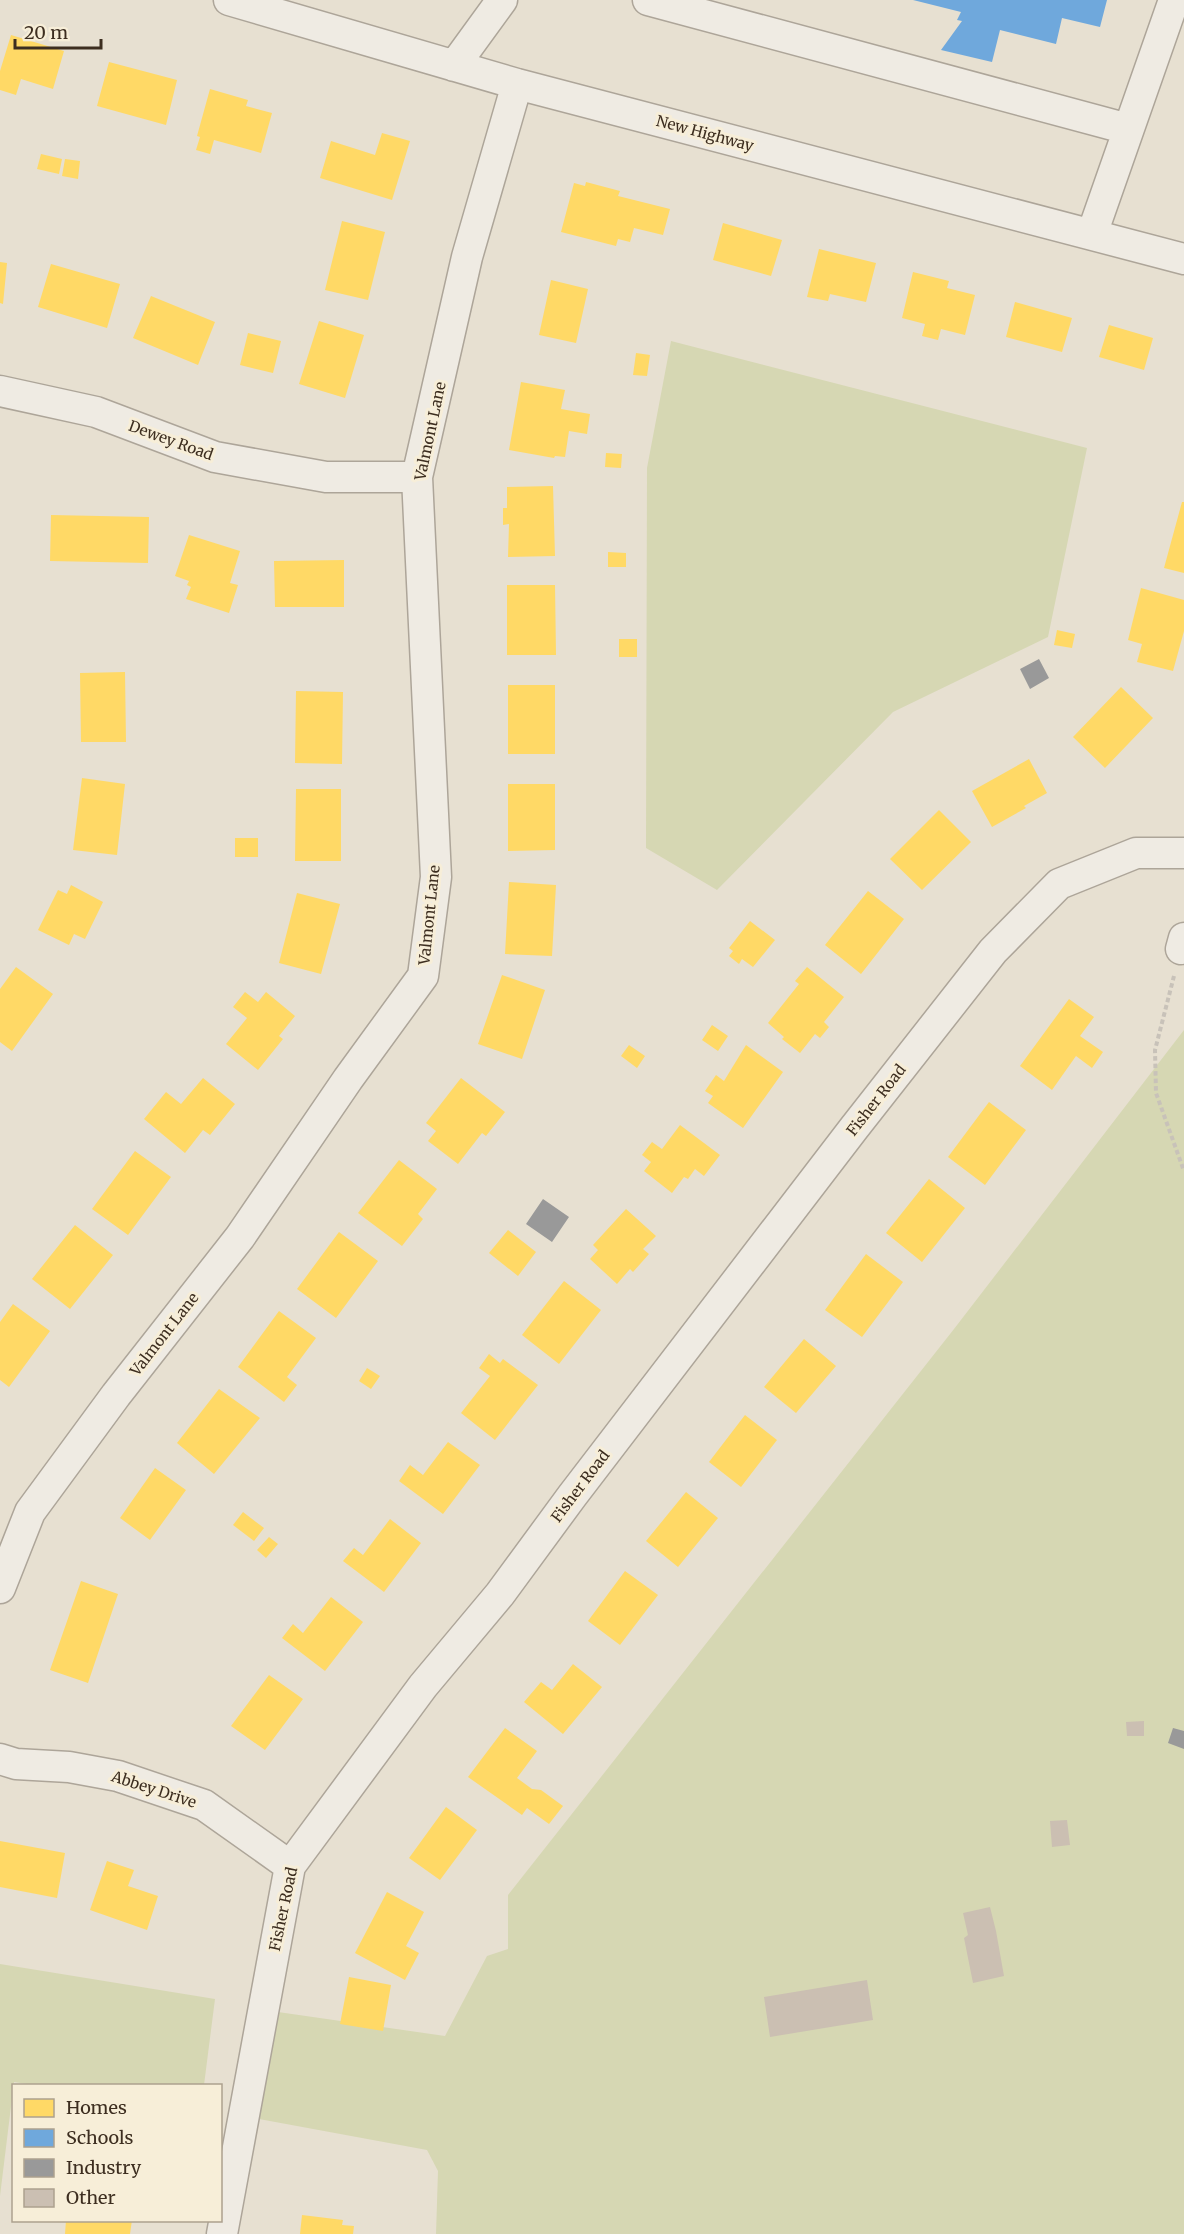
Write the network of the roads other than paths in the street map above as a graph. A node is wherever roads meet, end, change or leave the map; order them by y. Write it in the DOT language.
graph roads {
  1 [pos="229,0"];
  2 [pos="502,0"];
  3 [pos="648,0"];
  4 [pos="1174,0"];
  5 [pos="454,66"];
  6 [pos="517,84"];
  7 [pos="1128,129"];
  8 [pos="1092,234"];
  9 [pos="1184,259"];
  10 [pos="0,391"];
  11 [pos="417,477"];
  12 [pos="1184,853"];
  13 [pos="0,1588"];
  14 [pos="0,1759"];
  15 [pos="290,1866"];
  16 [pos="222,2234"];
  1 -- 5 [label="street, New Highway"];
  2 -- 5 [label="street"];
  3 -- 7 [label="street"];
  4 -- 7 [label="street"];
  5 -- 6 [label="street, New Highway"];
  6 -- 8 [label="street, New Highway"];
  6 -- 11 [label="street, Valmont Lane"];
  7 -- 8 [label="street"];
  8 -- 9 [label="street, New Highway"];
  10 -- 11 [label="street, Dewey Road"];
  11 -- 13 [label="street, Valmont Lane"];
  12 -- 15 [label="street, Fisher Road"];
  14 -- 15 [label="street, Abbey Drive"];
  15 -- 16 [label="street, Fisher Road"];
}
